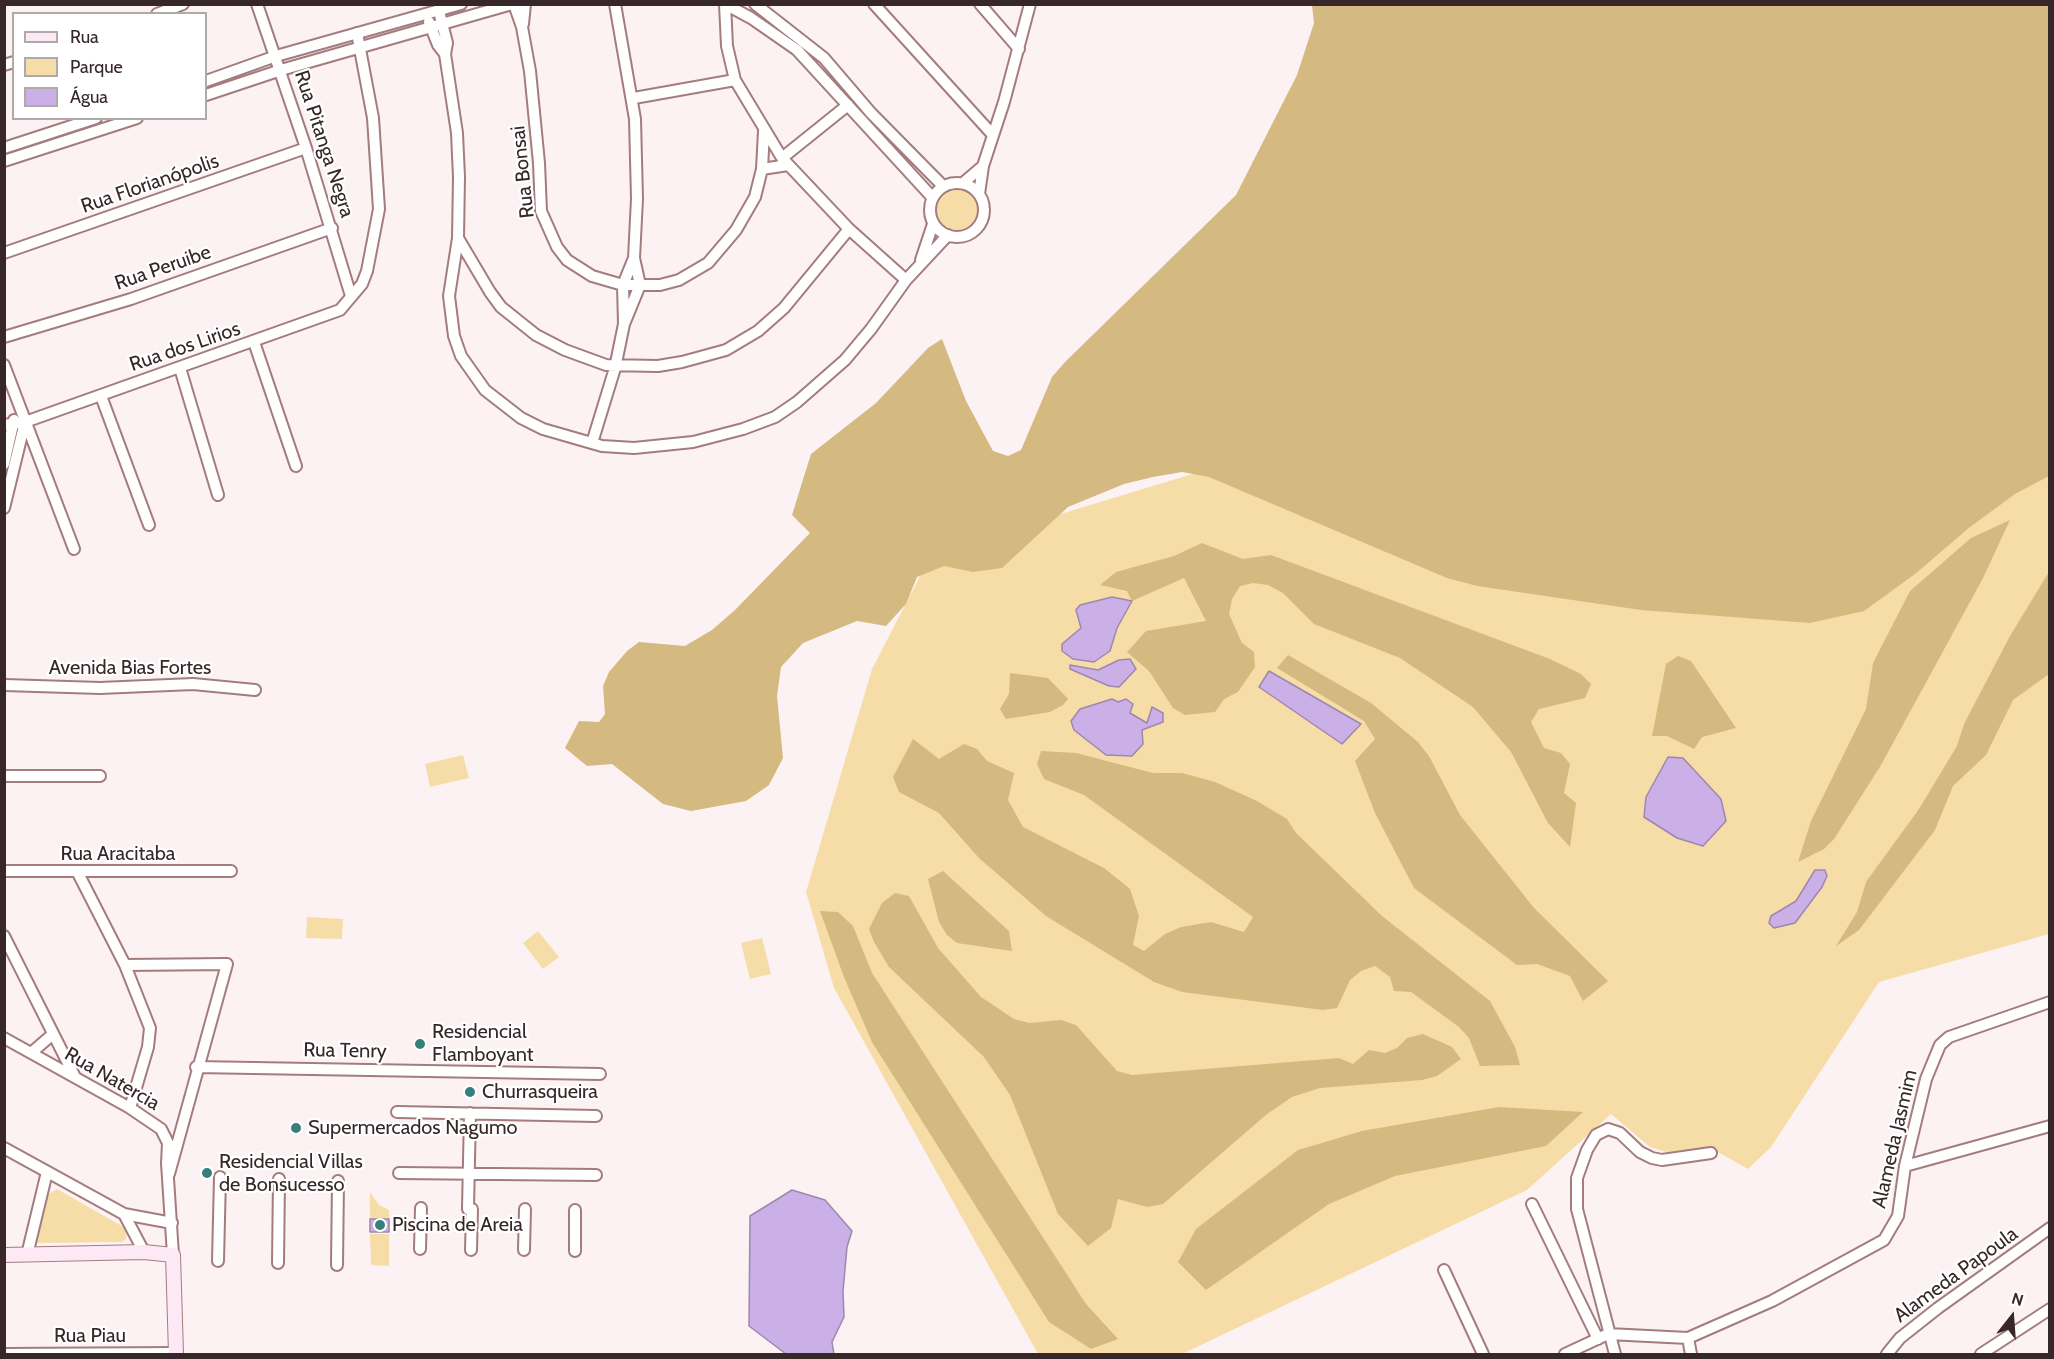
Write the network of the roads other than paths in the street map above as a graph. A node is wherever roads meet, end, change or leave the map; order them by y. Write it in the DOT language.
graph roads {
  1 [pos="183,4"];
  2 [pos="258,4"];
  3 [pos="461,4"];
  4 [pos="513,4"];
  5 [pos="525,4"];
  6 [pos="615,4"];
  7 [pos="725,4"];
  8 [pos="755,4"];
  9 [pos="874,4"];
  10 [pos="980,4"];
  11 [pos="1030,4"];
  12 [pos="439,11"];
  13 [pos="162,12"];
  14 [pos="427,14"];
  15 [pos="442,23"];
  16 [pos="431,27"];
  17 [pos="522,27"];
  18 [pos="357,33"];
  19 [pos="360,47"];
  20 [pos="1019,48"];
  21 [pos="445,54"];
  22 [pos="276,57"];
  23 [pos="281,70"];
  24 [pos="231,72"];
  25 [pos="207,81"];
  26 [pos="735,81"];
  27 [pos="236,85"];
  28 [pos="207,95"];
  29 [pos="634,98"];
  30 [pos="848,105"];
  31 [pos="90,120"];
  32 [pos="131,120"];
  33 [pos="764,131"];
  34 [pos="992,134"];
  35 [pos="4,148"];
  36 [pos="306,148"];
  37 [pos="4,161"];
  38 [pos="785,161"];
  39 [pos="983,166"];
  40 [pos="762,169"];
  41 [pos="963,183"];
  42 [pos="943,186"];
  43 [pos="979,194"];
  44 [pos="932,197"];
  45 [pos="933,224"];
  46 [pos="332,228"];
  47 [pos="849,229"];
  48 [pos="948,235"];
  49 [pos="458,238"];
  50 [pos="4,253"];
  51 [pos="634,258"];
  52 [pos="920,263"];
  53 [pos="906,280"];
  54 [pos="623,285"];
  55 [pos="640,285"];
  56 [pos="351,296"];
  57 [pos="624,324"];
  58 [pos="4,337"];
  59 [pos="254,342"];
  60 [pos="4,364"];
  61 [pos="615,365"];
  62 [pos="180,368"];
  63 [pos="101,396"];
  64 [pos="19,409"];
  65 [pos="25,422"];
  66 [pos="8,425"];
  67 [pos="592,443"];
  68 [pos="4,464"];
  69 [pos="296,466"];
  70 [pos="218,495"];
  71 [pos="4,508"];
  72 [pos="149,525"];
  73 [pos="74,549"];
  74 [pos="4,685"];
  75 [pos="255,690"];
  76 [pos="4,776"];
  77 [pos="100,776"];
  78 [pos="4,871"];
  79 [pos="231,871"];
  80 [pos="78,873"];
  81 [pos="4,936"];
  82 [pos="125,965"];
  83 [pos="2049,1002"];
  84 [pos="53,1034"];
  85 [pos="4,1038"];
  86 [pos="31,1053"];
  87 [pos="196,1067"];
  88 [pos="600,1074"];
  89 [pos="75,1077"];
  90 [pos="130,1108"];
  91 [pos="397,1112"];
  92 [pos="470,1113"];
  93 [pos="596,1116"];
  94 [pos="2049,1126"];
  95 [pos="5,1149"];
  96 [pos="1711,1152"];
  97 [pos="1905,1166"];
  98 [pos="47,1172"];
  99 [pos="399,1173"];
  100 [pos="169,1174"];
  101 [pos="468,1174"];
  102 [pos="596,1175"];
  103 [pos="220,1177"];
  104 [pos="279,1179"];
  105 [pos="338,1181"];
  106 [pos="1532,1204"];
  107 [pos="421,1208"];
  108 [pos="525,1209"];
  109 [pos="575,1210"];
  110 [pos="124,1214"];
  111 [pos="172,1223"];
  112 [pos="2049,1227"];
  113 [pos="420,1249"];
  114 [pos="471,1250"];
  115 [pos="524,1250"];
  116 [pos="575,1251"];
  117 [pos="144,1252"];
  118 [pos="4,1255"];
  119 [pos="27,1255"];
  120 [pos="173,1256"];
  121 [pos="219,1261"];
  122 [pos="278,1263"];
  123 [pos="337,1265"];
  124 [pos="1444,1270"];
  125 [pos="2049,1309"];
  126 [pos="1603,1336"];
  127 [pos="1688,1338"];
  128 [pos="4,1354"];
  129 [pos="176,1354"];
  130 [pos="1483,1354"];
  131 [pos="1565,1354"];
  132 [pos="1615,1354"];
  133 [pos="1691,1354"];
  134 [pos="1887,1354"];
  135 [pos="1981,1354"];
  1 -- 13 [label="street"];
  2 -- 22 [label="street, Rua Pitanga Negra"];
  3 -- 12 [label="street"];
  4 -- 15 [label="street"];
  4 -- 17 [label="street"];
  5 -- 17 [label="street"];
  6 -- 29 [label="street"];
  7 -- 26 [label="street"];
  7 -- 30 [label="street"];
  8 -- 42 [label="street"];
  9 -- 34 [label="street"];
  10 -- 20 [label="street"];
  11 -- 20 [label="street"];
  12 -- 14 [label="street"];
  12 -- 15 [label="street"];
  14 -- 16 [label="street"];
  14 -- 18 [label="street"];
  15 -- 16 [label="street"];
  15 -- 21 [label="street"];
  16 -- 19 [label="street"];
  16 -- 21 [label="street"];
  17 -- 54 [label="street, Rua Bonsai"];
  18 -- 19 [label="street, Rua dos Lirios"];
  18 -- 22 [label="street"];
  19 -- 23 [label="street"];
  19 -- 56 [label="street, Rua dos Lirios"];
  20 -- 34 [label="street"];
  21 -- 49 [label="street"];
  22 -- 23 [label="street, Rua Pitanga Negra"];
  22 -- 24 [label="street"];
  23 -- 27 [label="street"];
  23 -- 36 [label="street, Rua Pitanga Negra"];
  24 -- 25 [label="street"];
  24 -- 27 [label="street"];
  26 -- 29 [label="street"];
  26 -- 33 [label="street"];
  27 -- 28 [label="street"];
  29 -- 51 [label="street"];
  30 -- 38 [label="street"];
  30 -- 44 [label="street"];
  31 -- 35 [label="street"];
  32 -- 37 [label="street"];
  33 -- 38 [label="street"];
  33 -- 40 [label="street, Rua Bonsai"];
  34 -- 39 [label="street"];
  36 -- 46 [label="street, Rua Pitanga Negra"];
  36 -- 50 [label="street, Rua Florianópolis"];
  38 -- 40 [label="street"];
  38 -- 47 [label="street"];
  39 -- 41 [label="street"];
  39 -- 43 [label="street"];
  40 -- 55 [label="street, Rua Bonsai"];
  41 -- 42 [label="street"];
  41 -- 43 [label="street"];
  42 -- 44 [label="street"];
  43 -- 48 [label="street"];
  44 -- 45 [label="street"];
  45 -- 48 [label="street"];
  45 -- 52 [label="street"];
  46 -- 56 [label="street, Rua Pitanga Negra"];
  46 -- 58 [label="street, Rua Peruibe"];
  47 -- 53 [label="street"];
  47 -- 61 [label="street"];
  48 -- 52 [label="street"];
  49 -- 61 [label="street"];
  49 -- 67 [label="street"];
  51 -- 54 [label="street"];
  51 -- 55 [label="street"];
  52 -- 53 [label="street"];
  53 -- 67 [label="street"];
  54 -- 55 [label="street, Rua Bonsai"];
  54 -- 57 [label="street"];
  55 -- 57 [label="street"];
  56 -- 59 [label="street, Rua dos Lirios"];
  57 -- 61 [label="street"];
  59 -- 62 [label="street, Rua dos Lirios"];
  59 -- 69 [label="street"];
  60 -- 64 [label="street"];
  61 -- 67 [label="street"];
  62 -- 63 [label="street, Rua dos Lirios"];
  62 -- 70 [label="street"];
  63 -- 65 [label="street, Rua dos Lirios"];
  63 -- 72 [label="street"];
  64 -- 65 [label="street"];
  64 -- 66 [label="street"];
  65 -- 66 [label="street, Rua dos Lirios"];
  65 -- 71 [label="street"];
  65 -- 73 [label="street"];
  66 -- 68 [label="street"];
  74 -- 75 [label="street, Avenida Bias Fortes"];
  76 -- 77 [label="street"];
  78 -- 80 [label="street, Rua Aracitaba"];
  79 -- 80 [label="street, Rua Aracitaba"];
  80 -- 82 [label="street"];
  81 -- 84 [label="street"];
  82 -- 87 [label="street"];
  82 -- 90 [label="street"];
  83 -- 97 [label="street, Alameda Jasmim"];
  84 -- 86 [label="street"];
  84 -- 89 [label="street"];
  85 -- 86 [label="street, Rua Natercia"];
  86 -- 89 [label="street, Rua Natercia"];
  87 -- 88 [label="street, Rua Tenry"];
  87 -- 100 [label="street"];
  89 -- 90 [label="street, Rua Natercia"];
  90 -- 100 [label="street, Rua Natercia"];
  91 -- 92 [label="street"];
  92 -- 93 [label="street"];
  92 -- 101 [label="street"];
  94 -- 97 [label="street"];
  95 -- 98 [label="street"];
  96 -- 126 [label="street"];
  97 -- 127 [label="street, Alameda Jasmim"];
  98 -- 110 [label="street"];
  98 -- 119 [label="street"];
  99 -- 101 [label="street"];
  100 -- 111 [label="street, Rua Natercia"];
  101 -- 102 [label="street"];
  101 -- 114 [label="street"];
  103 -- 121 [label="street"];
  104 -- 122 [label="street"];
  105 -- 123 [label="street"];
  106 -- 126 [label="street"];
  107 -- 113 [label="street"];
  108 -- 115 [label="street"];
  109 -- 116 [label="street"];
  110 -- 111 [label="street"];
  110 -- 117 [label="street"];
  111 -- 120 [label="street, Rua Natercia"];
  112 -- 134 [label="street, Alameda Papoula"];
  117 -- 119 [label="street"];
  117 -- 120 [label="street"];
  118 -- 119 [label="street"];
  120 -- 129 [label="street"];
  124 -- 130 [label="street"];
  125 -- 135 [label="street"];
  126 -- 127 [label="street, Alameda Jasmim"];
  126 -- 131 [label="street"];
  126 -- 132 [label="street"];
  127 -- 133 [label="street"];
  128 -- 129 [label="street, Rua Piau"];
}
